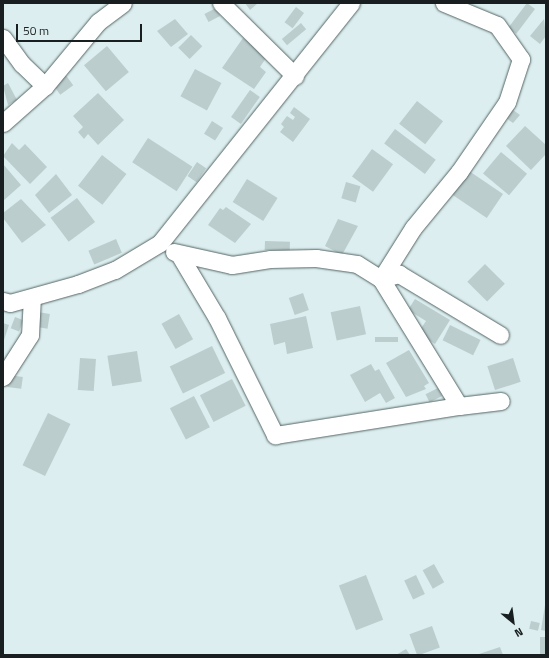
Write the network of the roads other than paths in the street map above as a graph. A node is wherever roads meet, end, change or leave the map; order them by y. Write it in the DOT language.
graph roads {
  1 [pos="122,3"];
  2 [pos="221,3"];
  3 [pos="351,3"];
  4 [pos="444,3"];
  5 [pos="3,38"];
  6 [pos="295,76"];
  7 [pos="45,86"];
  8 [pos="3,122"];
  9 [pos="160,243"];
  10 [pos="180,256"];
  11 [pos="381,279"];
  12 [pos="32,298"];
  13 [pos="3,301"];
  14 [pos="500,335"];
  15 [pos="3,377"];
  16 [pos="501,401"];
  17 [pos="459,406"];
  1 -- 7 [label="street"];
  2 -- 6 [label="street"];
  3 -- 6 [label="street"];
  4 -- 11 [label="street"];
  5 -- 7 [label="street"];
  6 -- 9 [label="street"];
  7 -- 8 [label="street"];
  9 -- 10 [label="street"];
  9 -- 12 [label="street"];
  10 -- 11 [label="street"];
  10 -- 17 [label="street"];
  11 -- 14 [label="street"];
  11 -- 17 [label="street"];
  12 -- 13 [label="street"];
  12 -- 15 [label="street"];
  16 -- 17 [label="street"];
}
